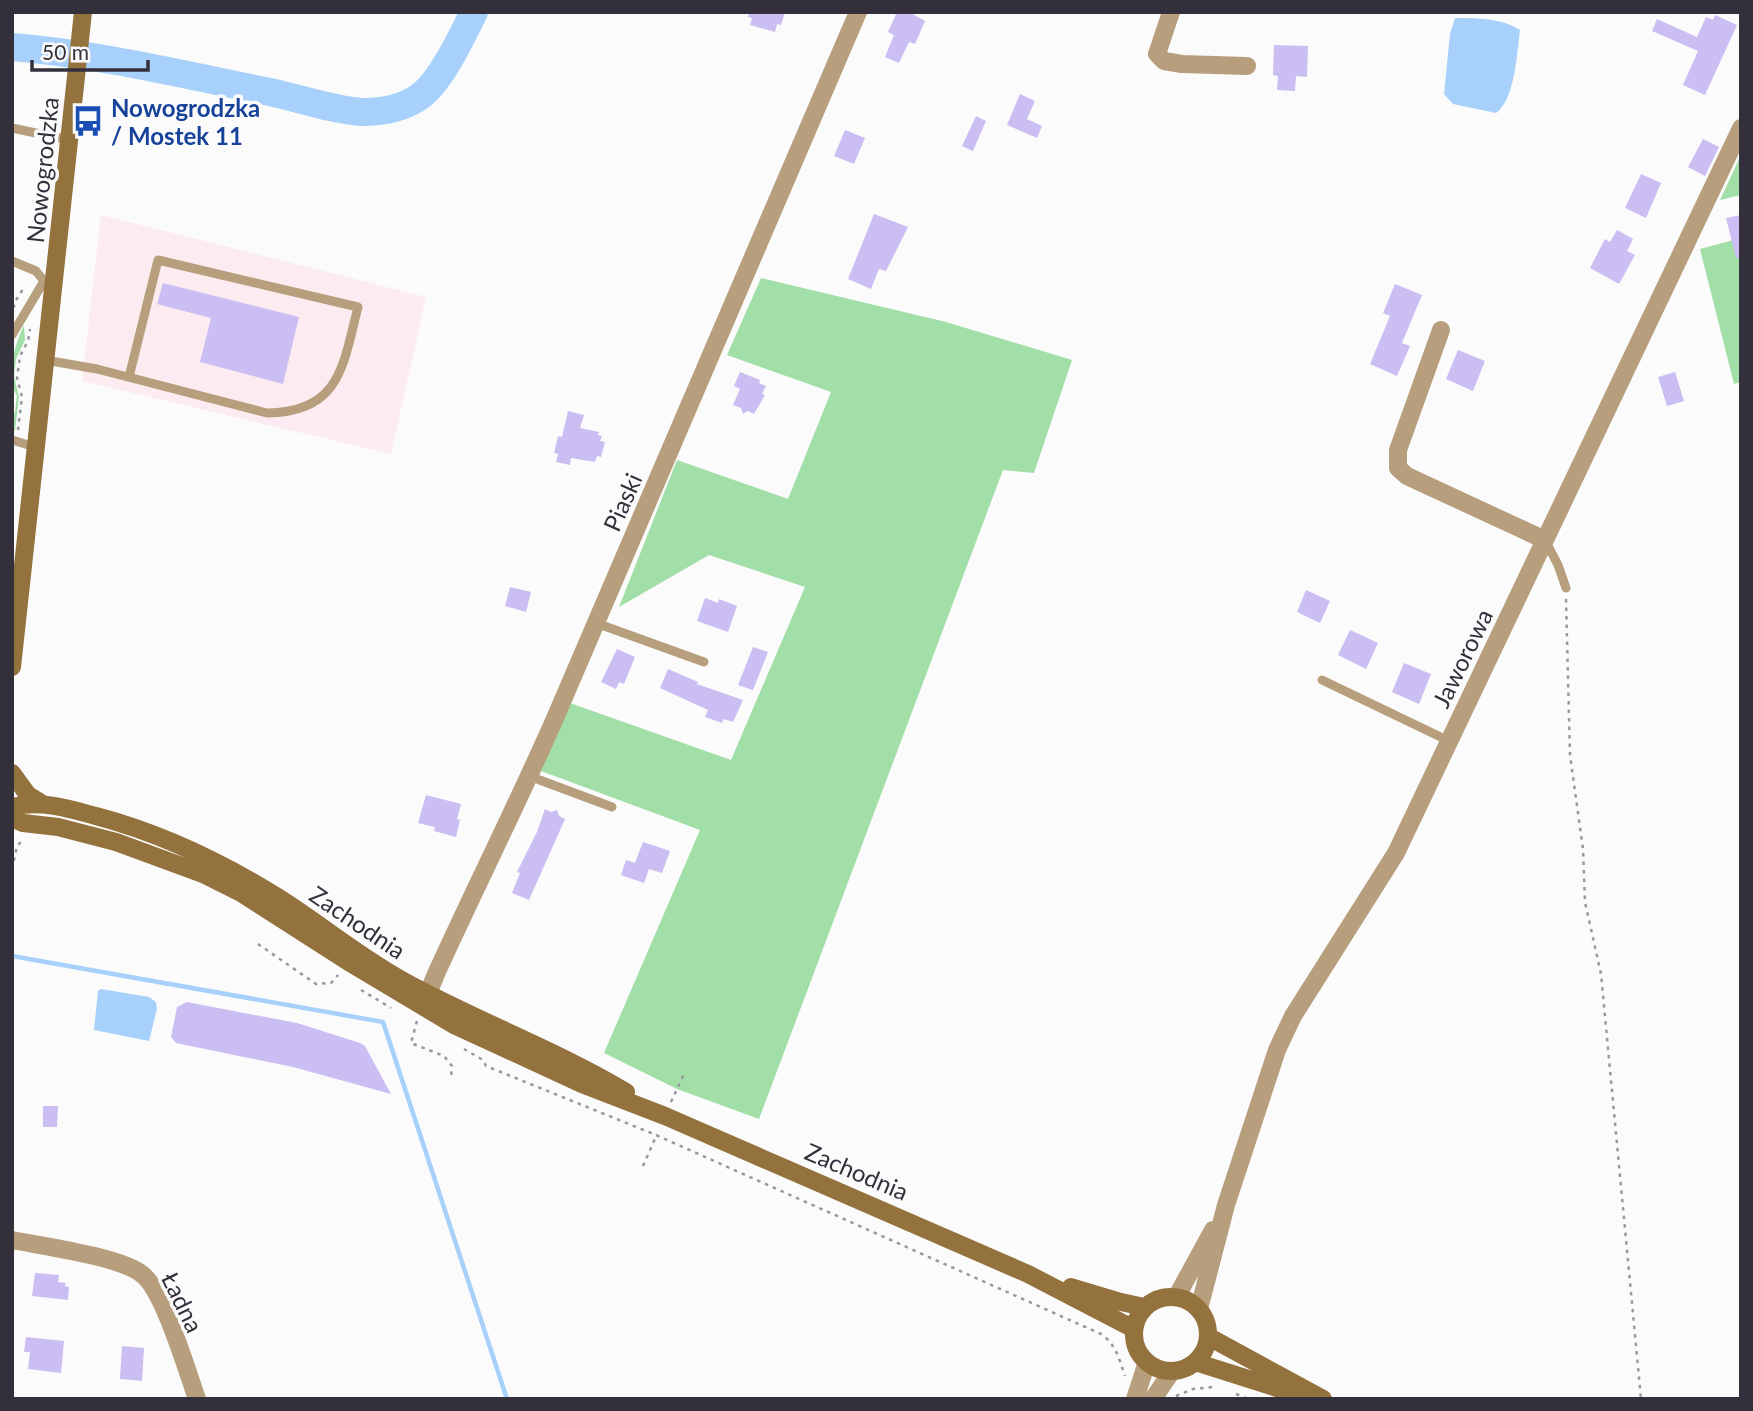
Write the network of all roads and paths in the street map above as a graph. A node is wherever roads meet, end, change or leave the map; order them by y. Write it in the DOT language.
graph roads {
  1 [pos="83,12"];
  2 [pos="858,12"];
  3 [pos="1171,12"];
  4 [pos="1247,66"];
  5 [pos="12,128"];
  6 [pos="1741,128"];
  7 [pos="69,140"];
  8 [pos="12,261"];
  9 [pos="36,271"];
  10 [pos="49,280"];
  11 [pos="24,314"];
  12 [pos="1441,331"];
  13 [pos="12,335"];
  14 [pos="45,360"];
  15 [pos="129,377"];
  16 [pos="14,441"];
  17 [pos="35,447"];
  18 [pos="1545,540"];
  19 [pos="1566,588"];
  20 [pos="596,623"];
  21 [pos="13,661"];
  22 [pos="704,662"];
  23 [pos="12,667"];
  24 [pos="1322,680"];
  25 [pos="1448,741"];
  26 [pos="12,772"];
  27 [pos="529,776"];
  28 [pos="41,803"];
  29 [pos="12,807"];
  30 [pos="612,807"];
  31 [pos="18,829"];
  32 [pos="12,869"];
  33 [pos="258,944"];
  34 [pos="347,961"];
  35 [pos="356,987"];
  36 [pos="425,1001"];
  37 [pos="396,1011"];
  38 [pos="459,1046"];
  39 [pos="451,1078"];
  40 [pos="1226,1205"];
  41 [pos="12,1240"];
  42 [pos="1028,1274"];
  43 [pos="1177,1296"];
  44 [pos="1144,1307"];
  45 [pos="1199,1308"];
  46 [pos="1134,1329"];
  47 [pos="1209,1337"];
  48 [pos="1147,1362"];
  49 [pos="1195,1362"];
  50 [pos="1172,1371"];
  51 [pos="1218,1387"];
  52 [pos="1226,1390"];
  53 [pos="1146,1395"];
  54 [pos="198,1399"];
  55 [pos="1249,1399"];
  56 [pos="1310,1399"];
  57 [pos="1323,1399"];
  58 [pos="1642,1399"];
  1 -- 7 [label="main road, Nowogrodzka"];
  2 -- 20 [label="street, Piaski"];
  3 -- 4 [label="street"];
  5 -- 7 [label="lane"];
  6 -- 18 [label="street, Jaworowa"];
  7 -- 10 [label="main road, Nowogrodzka"];
  8 -- 9 [label="lane"];
  9 -- 10 [label="lane"];
  9 -- 11 [label="path"];
  10 -- 11 [label="lane"];
  10 -- 14 [label="main road, Nowogrodzka"];
  11 -- 13 [label="lane"];
  11 -- 16 [label="path"];
  12 -- 18 [label="street"];
  14 -- 15 [label="lane"];
  14 -- 17 [label="main road, Nowogrodzka"];
  15 -- 15 [label="lane"];
  16 -- 17 [label="lane"];
  17 -- 21 [label="main road, Nowogrodzka"];
  18 -- 19 [label="lane"];
  18 -- 25 [label="street, Jaworowa"];
  19 -- 58 [label="path"];
  20 -- 22 [label="lane"];
  20 -- 27 [label="street, Piaski"];
  21 -- 23 [label="main road, Nowogrodzka"];
  24 -- 25 [label="lane"];
  25 -- 40 [label="street, Jaworowa"];
  26 -- 28 [label="main road"];
  27 -- 30 [label="lane"];
  27 -- 36 [label="street, Piaski"];
  28 -- 29 [label="main road, Zachodnia"];
  28 -- 36 [label="main road, Zachodnia"];
  31 -- 32 [label="path"];
  31 -- 34 [label="main road, Zachodnia"];
  33 -- 34 [label="path"];
  34 -- 36 [label="main road, Zachodnia"];
  35 -- 37 [label="path"];
  36 -- 39 [label="path"];
  36 -- 42 [label="main road, Zachodnia"];
  38 -- 53 [label="path"];
  40 -- 43 [label="street, Jaworowa"];
  40 -- 45 [label="street, Jaworowa"];
  41 -- 54 [label="street, Ładna"];
  42 -- 44 [label="main road, Zachodnia"];
  42 -- 46 [label="main road, Zachodnia"];
  43 -- 44 [label="main road"];
  43 -- 45 [label="main road"];
  44 -- 46 [label="main road"];
  45 -- 47 [label="main road"];
  46 -- 48 [label="main road"];
  47 -- 49 [label="main road"];
  47 -- 57 [label="main road"];
  48 -- 50 [label="main road"];
  48 -- 53 [label="street"];
  49 -- 50 [label="main road"];
  49 -- 56 [label="main road"];
  50 -- 53 [label="street"];
  51 -- 53 [label="path"];
  52 -- 55 [label="path"];
}
